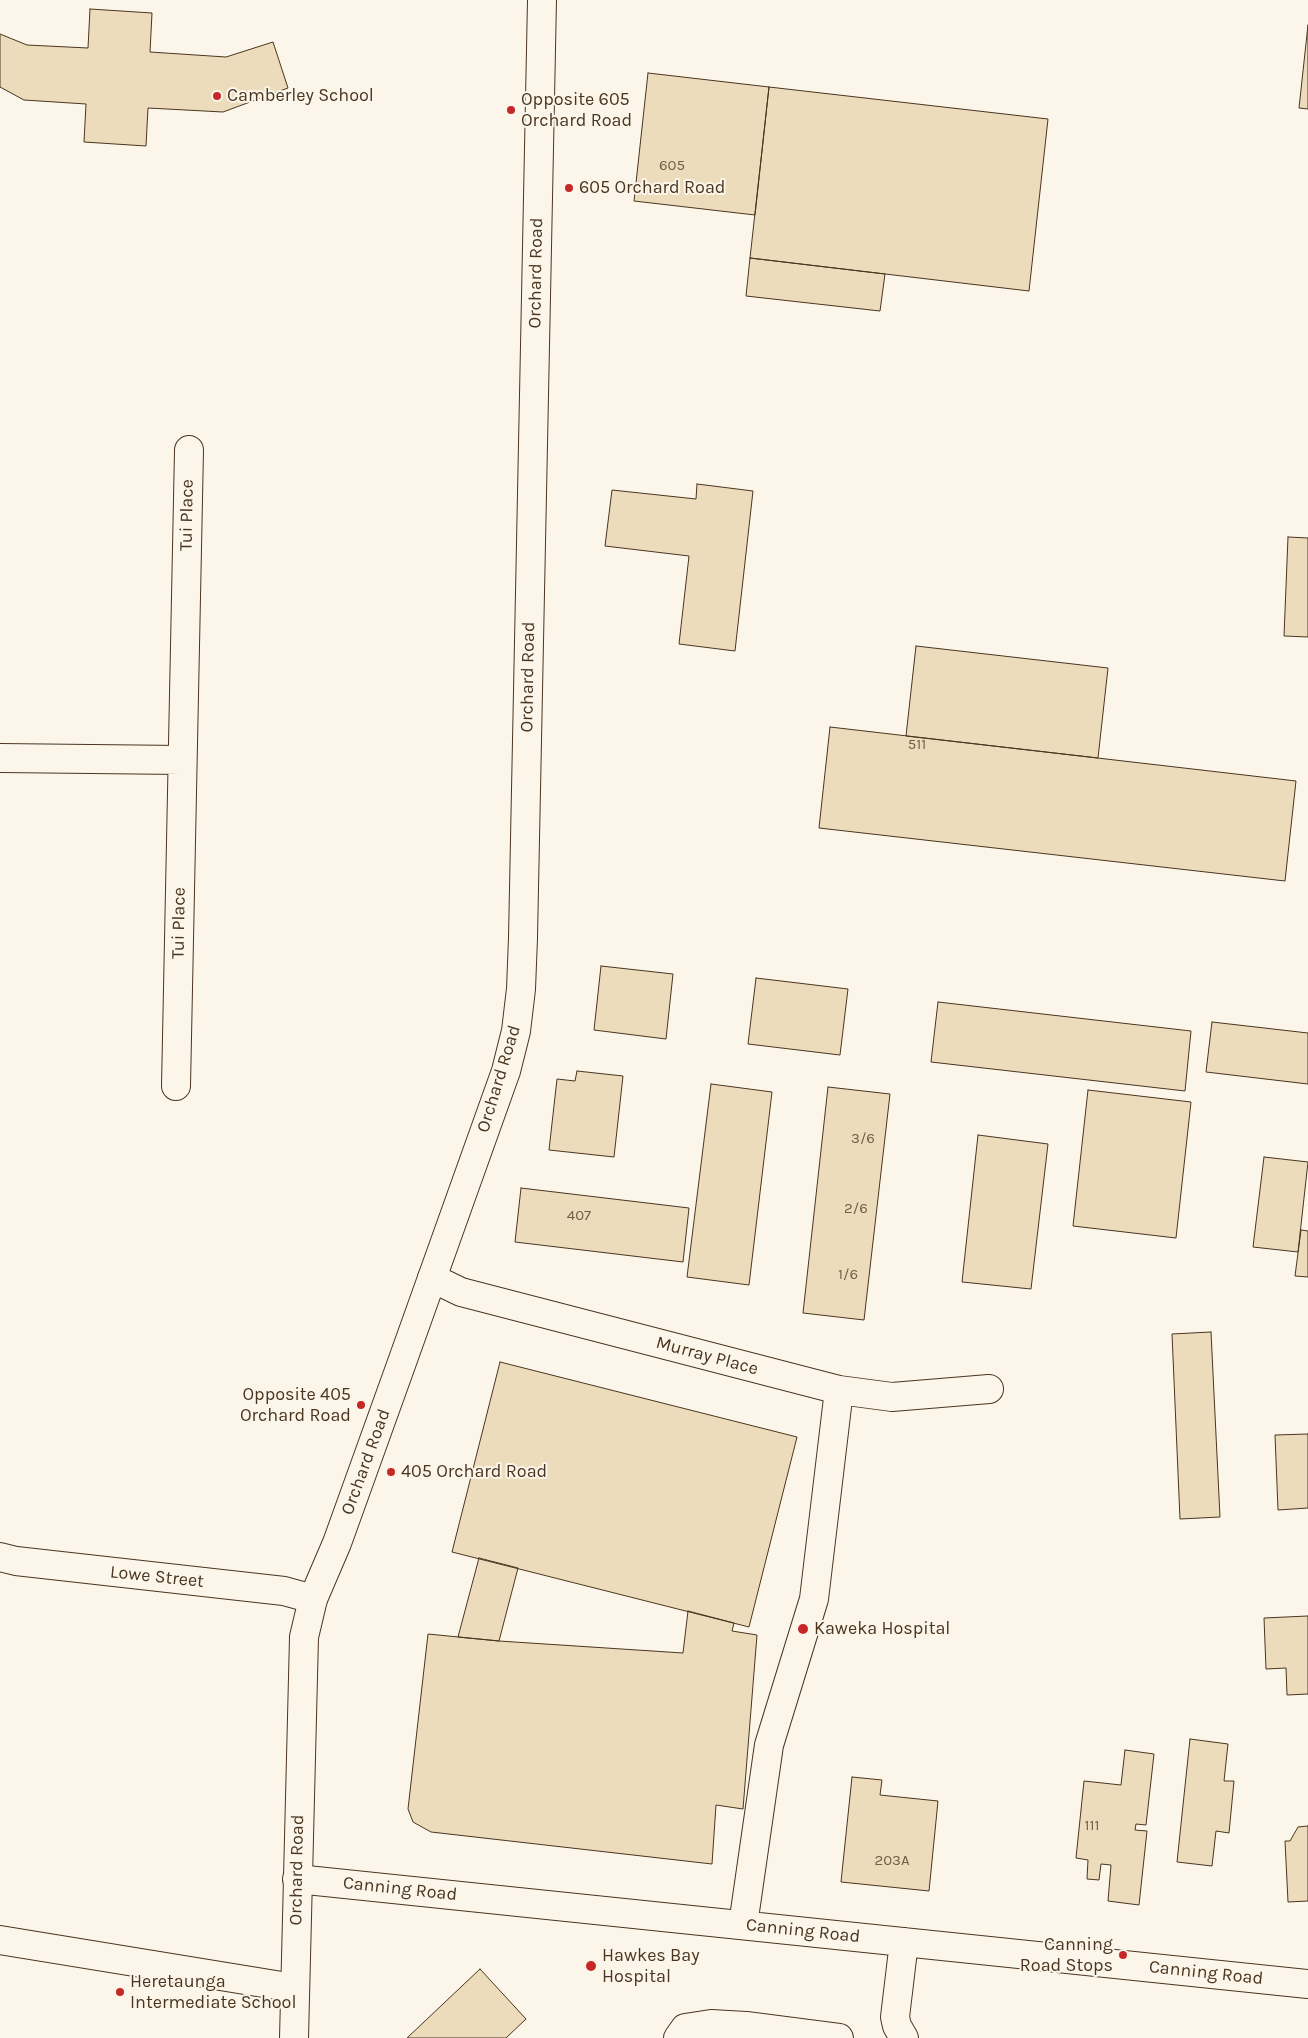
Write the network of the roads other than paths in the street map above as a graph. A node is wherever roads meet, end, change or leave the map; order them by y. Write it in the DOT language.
graph roads {
  1 [pos="542,0"];
  2 [pos="189,450"];
  3 [pos="0,758"];
  4 [pos="182,760"];
  5 [pos="176,1086"];
  6 [pos="432,1278"];
  7 [pos="989,1389"];
  8 [pos="839,1390"];
  9 [pos="0,1557"];
  10 [pos="313,1599"];
  11 [pos="297,1879"];
  12 [pos="743,1925"];
  13 [pos="0,1940"];
  14 [pos="904,1942"];
  15 [pos="1308,1984"];
  16 [pos="294,1988"];
  17 [pos="294,2038"];
  18 [pos="678,2038"];
  19 [pos="839,2038"];
  20 [pos="904,2038"];
  1 -- 6 [label="street, Orchard Road"];
  2 -- 4 [label="street, Tui Place"];
  3 -- 4 [label="street"];
  4 -- 5 [label="street, Tui Place"];
  6 -- 8 [label="street, Murray Place"];
  6 -- 10 [label="street, Orchard Road"];
  7 -- 8 [label="street, Murray Place"];
  8 -- 12 [label="street"];
  9 -- 10 [label="street, Lowe Street"];
  10 -- 11 [label="street, Orchard Road"];
  11 -- 12 [label="street, Canning Road"];
  11 -- 16 [label="street, Orchard Road"];
  12 -- 14 [label="street, Canning Road"];
  13 -- 16 [label="street"];
  14 -- 15 [label="street, Canning Road"];
  14 -- 20 [label="street"];
  16 -- 17 [label="street, Orchard Road"];
  18 -- 19 [label="street"];
}
